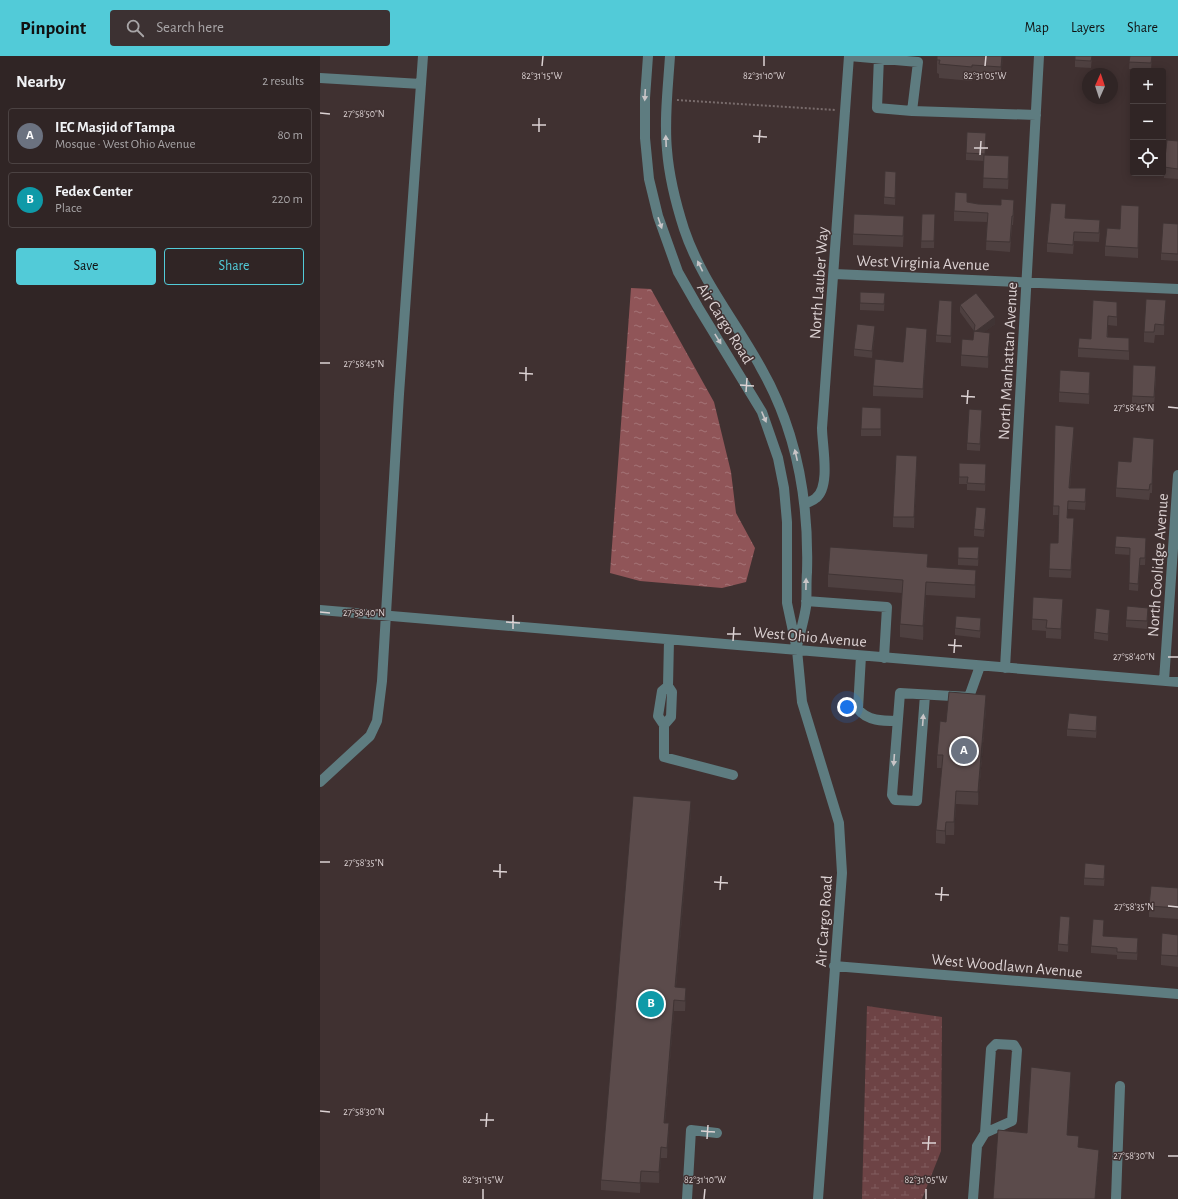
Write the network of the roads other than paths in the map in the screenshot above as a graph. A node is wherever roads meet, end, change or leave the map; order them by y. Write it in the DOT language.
graph roads {
  1 [pos="423,56"];
  2 [pos="648,56"];
  3 [pos="670,56"];
  4 [pos="849,56"];
  5 [pos="1039,56"];
  6 [pos="879,58"];
  7 [pos="899,58"];
  8 [pos="320,78"];
  9 [pos="421,84"];
  10 [pos="912,111"];
  11 [pos="1036,115"];
  12 [pos="834,274"];
  13 [pos="1027,282"];
  14 [pos="1178,289"];
  15 [pos="1178,475"];
  16 [pos="805,504"];
  17 [pos="806,601"];
  18 [pos="320,610"];
  19 [pos="386,616"];
  20 [pos="669,640"];
  21 [pos="797,650"];
  22 [pos="861,656"];
  23 [pos="884,658"];
  24 [pos="980,666"];
  25 [pos="1005,668"];
  26 [pos="1164,681"];
  27 [pos="1178,682"];
  28 [pos="925,695"];
  29 [pos="897,721"];
  30 [pos="733,775"];
  31 [pos="320,782"];
  32 [pos="834,966"];
  33 [pos="1178,994"];
  34 [pos="1120,1086"];
  35 [pos="717,1133"];
  36 [pos="986,1133"];
  37 [pos="687,1199"];
  38 [pos="818,1199"];
  39 [pos="973,1199"];
  40 [pos="1116,1199"];
  1 -- 9 [label="street"];
  2 -- 21 [label="street, Air Cargo Road, one-way"];
  16 -- 3 [label="street, Air Cargo Road, one-way"];
  4 -- 6 [label="street"];
  4 -- 12 [label="street, North Lauber Way"];
  5 -- 11 [label="street, North Manhattan Avenue"];
  6 -- 7 [label="street"];
  6 -- 10 [label="street"];
  7 -- 10 [label="street"];
  8 -- 9 [label="street"];
  9 -- 19 [label="street"];
  10 -- 11 [label="street"];
  11 -- 13 [label="street, North Manhattan Avenue"];
  12 -- 13 [label="street, West Virginia Avenue"];
  12 -- 16 [label="street, North Lauber Way"];
  13 -- 14 [label="street, West Virginia Avenue"];
  13 -- 25 [label="street, North Manhattan Avenue"];
  15 -- 26 [label="street, North Coolidge Avenue"];
  17 -- 16 [label="street, Air Cargo Road, one-way"];
  17 -- 21 [label="street, Air Cargo Road"];
  17 -- 23 [label="street"];
  18 -- 19 [label="street, West Ohio Avenue"];
  19 -- 20 [label="street, West Ohio Avenue"];
  19 -- 31 [label="street"];
  20 -- 21 [label="street, West Ohio Avenue"];
  20 -- 30 [label="street"];
  21 -- 22 [label="street, West Ohio Avenue"];
  21 -- 32 [label="street, Air Cargo Road"];
  22 -- 23 [label="street, West Ohio Avenue"];
  22 -- 29 [label="street"];
  23 -- 24 [label="street, West Ohio Avenue"];
  24 -- 25 [label="street, West Ohio Avenue"];
  24 -- 28 [label="street"];
  25 -- 26 [label="street, West Ohio Avenue"];
  26 -- 27 [label="street, West Ohio Avenue"];
  28 -- 29 [label="street"];
  29 -- 28 [label="street, one-way"];
  32 -- 33 [label="street, West Woodlawn Avenue"];
  32 -- 38 [label="street, Air Cargo Road"];
  34 -- 40 [label="street"];
  35 -- 37 [label="street"];
  36 -- 36 [label="street"];
  36 -- 39 [label="street"];
}
